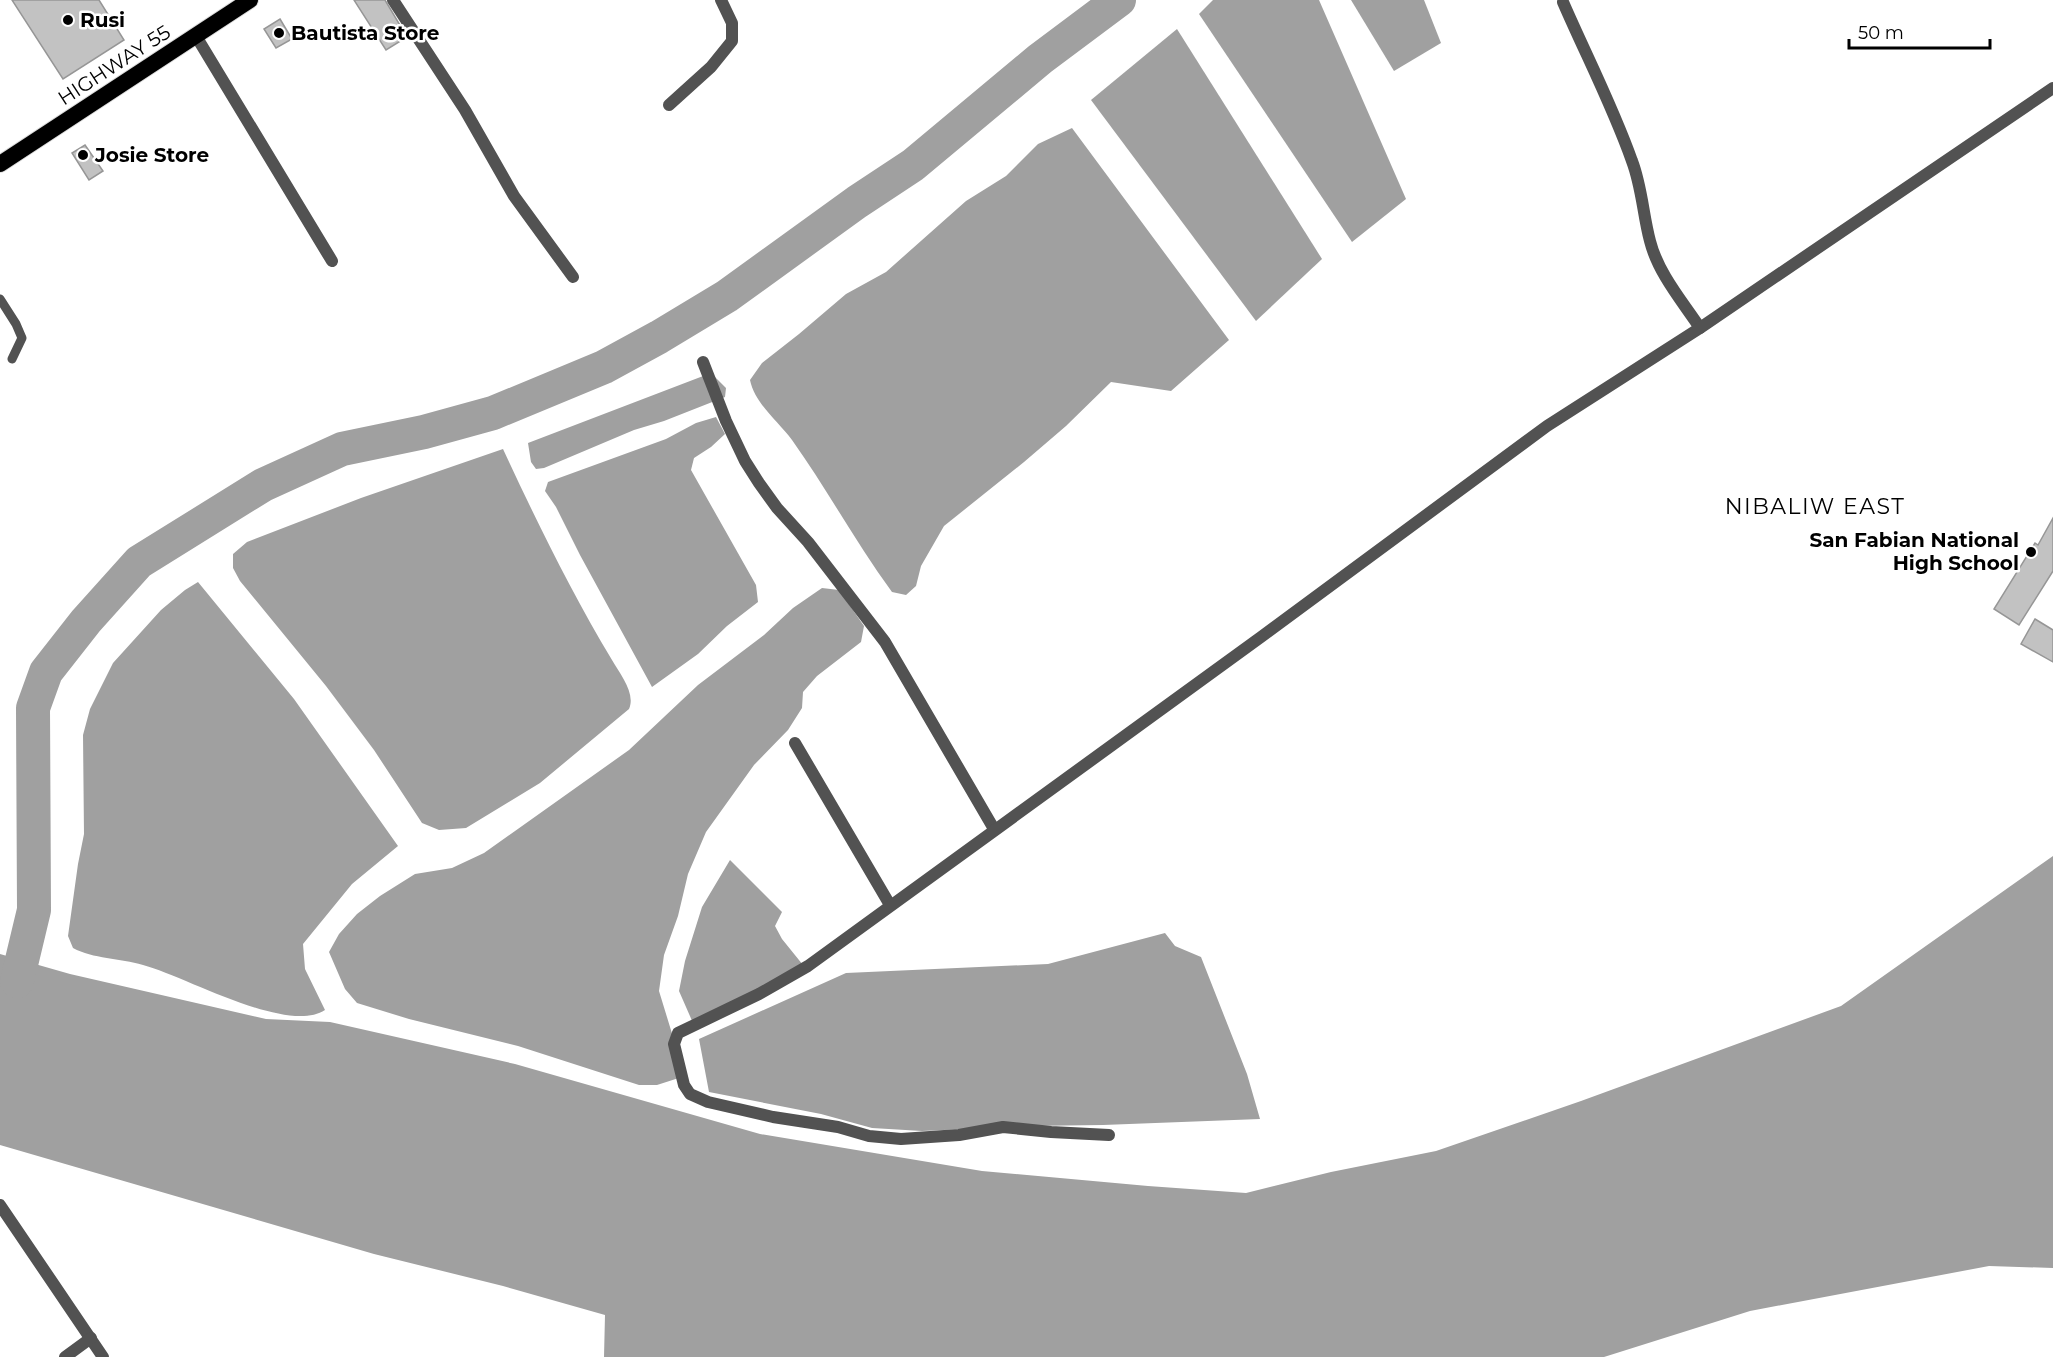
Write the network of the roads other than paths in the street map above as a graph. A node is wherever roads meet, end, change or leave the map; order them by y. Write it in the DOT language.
graph roads {
  1 [pos="250,0"];
  2 [pos="393,0"];
  3 [pos="721,0"];
  4 [pos="1563,2"];
  5 [pos="196,36"];
  6 [pos="2053,88"];
  7 [pos="669,105"];
  8 [pos="0,164"];
  9 [pos="332,261"];
  10 [pos="573,277"];
  11 [pos="0,299"];
  12 [pos="1700,328"];
  13 [pos="12,359"];
  14 [pos="703,362"];
  15 [pos="795,743"];
  16 [pos="994,829"];
  17 [pos="890,905"];
  18 [pos="1109,1135"];
  19 [pos="0,1205"];
  20 [pos="91,1338"];
  21 [pos="65,1357"];
  22 [pos="103,1357"];
  1 -- 5 [label="highway, HIGHWAY 55"];
  2 -- 10 [label="street"];
  3 -- 7 [label="street"];
  4 -- 12 [label="street"];
  5 -- 8 [label="highway, HIGHWAY 55"];
  5 -- 9 [label="street"];
  6 -- 12 [label="street"];
  11 -- 13 [label="lane"];
  12 -- 16 [label="street"];
  14 -- 16 [label="street"];
  15 -- 17 [label="street"];
  16 -- 17 [label="street"];
  17 -- 18 [label="street"];
  19 -- 20 [label="street"];
  20 -- 21 [label="street"];
  20 -- 22 [label="street"];
}
